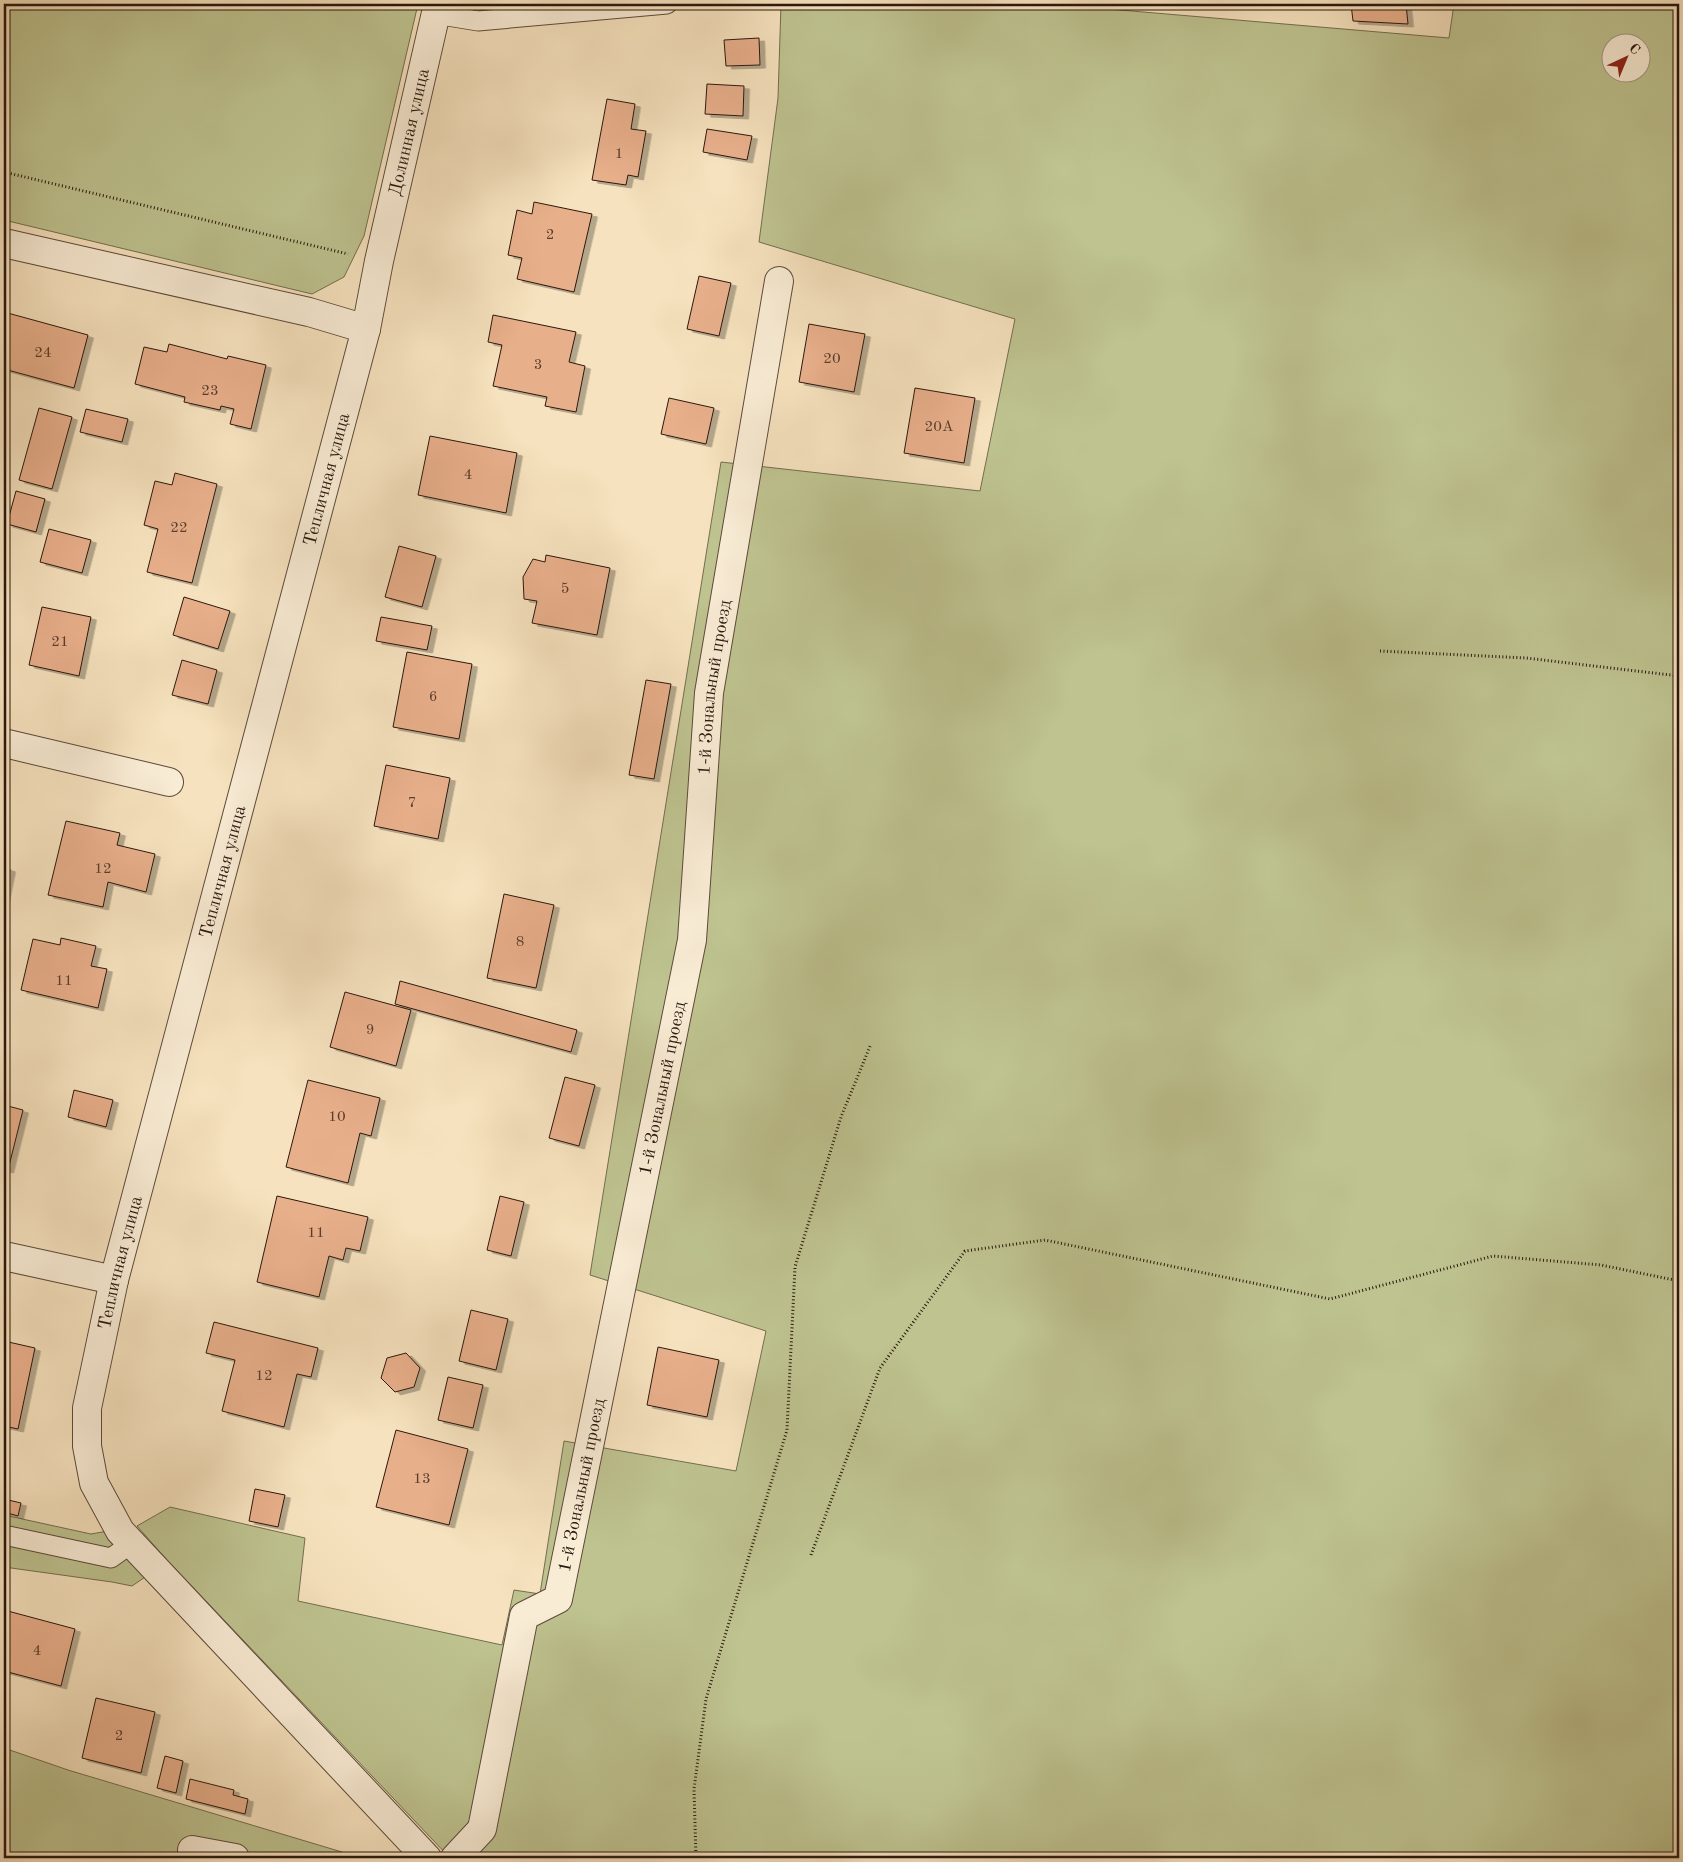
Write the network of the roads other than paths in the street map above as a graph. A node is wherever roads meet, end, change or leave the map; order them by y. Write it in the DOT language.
graph roads {
  1 [pos="667,4"];
  2 [pos="437,9"];
  3 [pos="4,243"];
  4 [pos="379,261"];
  5 [pos="779,281"];
  6 [pos="366,329"];
  7 [pos="4,743"];
  8 [pos="169,782"];
  9 [pos="4,1256"];
  10 [pos="114,1280"];
  11 [pos="4,1535"];
  12 [pos="132,1543"];
  13 [pos="192,1850"];
  14 [pos="235,1858"];
  15 [pos="427,1858"];
  16 [pos="455,1858"];
  1 -- 2 [label="lane"];
  2 -- 4 [label="street, Долинная улица"];
  3 -- 6 [label="street"];
  4 -- 6 [label="street, Тепличная улица"];
  5 -- 16 [label="street, 1-й Зональный проезд"];
  6 -- 10 [label="street, Тепличная улица"];
  7 -- 8 [label="street"];
  9 -- 10 [label="street"];
  10 -- 12 [label="street, Тепличная улица"];
  11 -- 12 [label="lane"];
  12 -- 15 [label="street, Тепличная улица"];
  13 -- 14 [label="street"];
}
